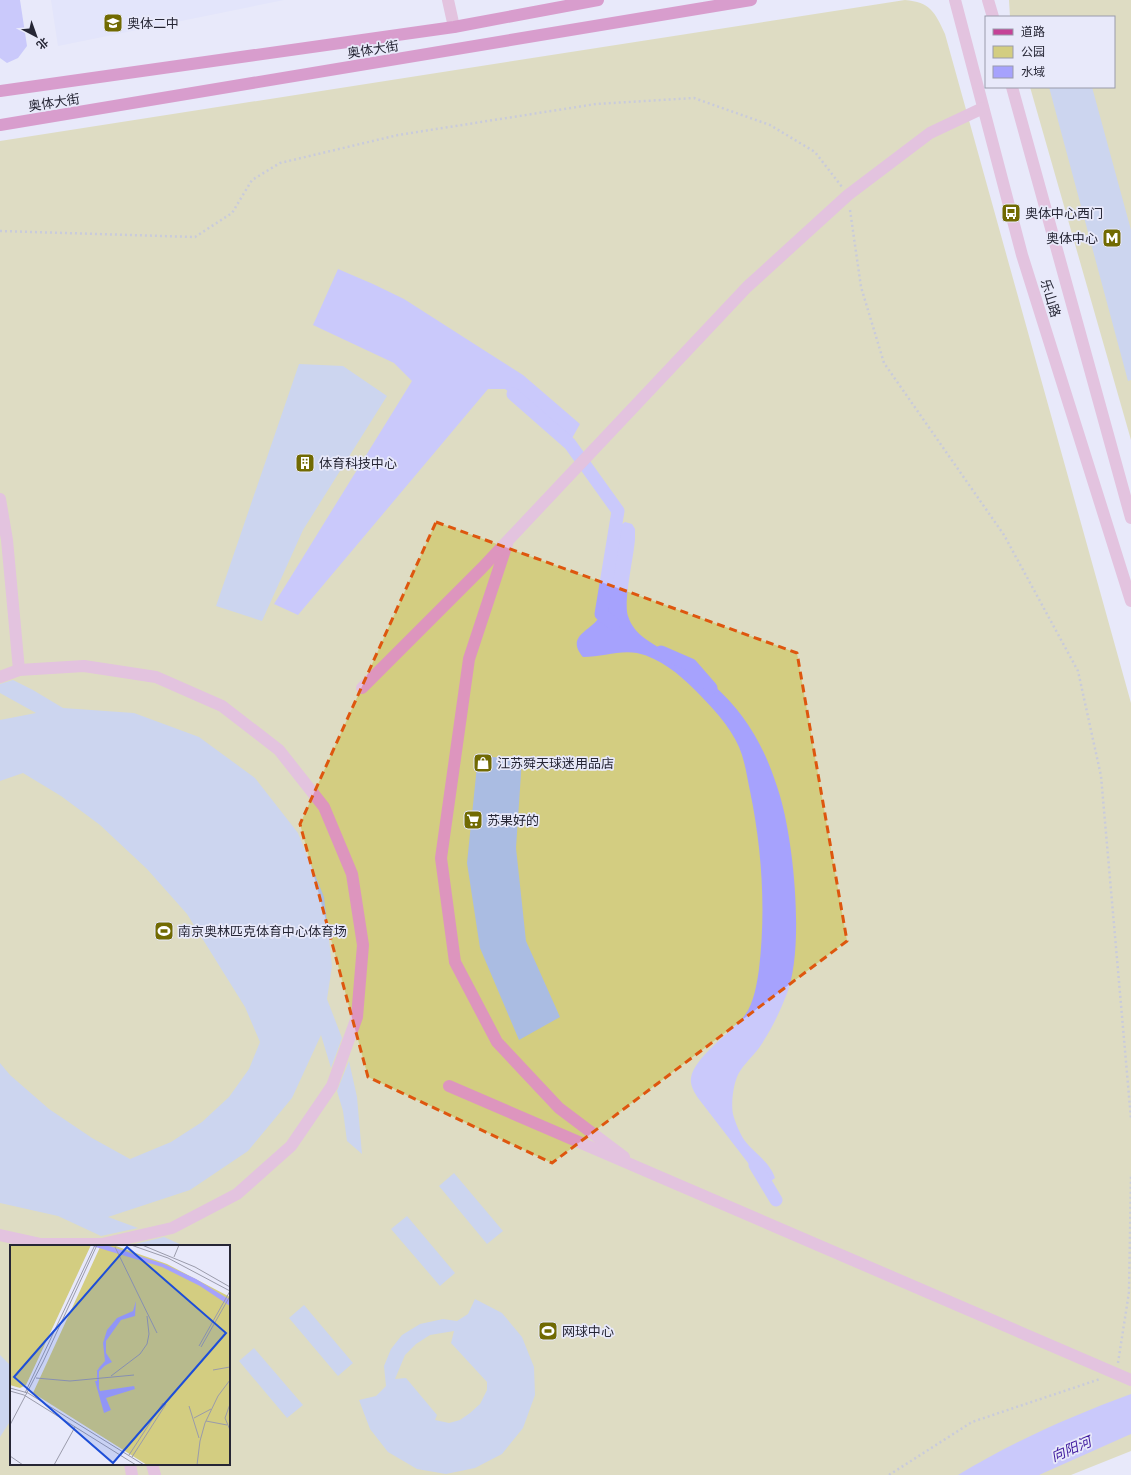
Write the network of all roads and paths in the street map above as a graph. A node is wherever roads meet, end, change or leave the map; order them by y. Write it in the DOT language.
graph roads {
  1 [pos="448,0"];
  2 [pos="598,0"];
  3 [pos="751,0"];
  4 [pos="955,0"];
  5 [pos="988,0"];
  6 [pos="993,16"];
  7 [pos="454,27"];
  8 [pos="1012,88"];
  9 [pos="0,91"];
  10 [pos="983,108"];
  11 [pos="0,125"];
  12 [pos="848,194"];
  13 [pos="0,231"];
  14 [pos="0,499"];
  15 [pos="1131,518"];
  16 [pos="508,540"];
  17 [pos="1131,601"];
  18 [pos="18,670"];
  19 [pos="0,677"];
  20 [pos="362,688"];
  21 [pos="448,1086"];
  22 [pos="1131,1119"];
  23 [pos="641,1169"];
  24 [pos="0,1235"];
  25 [pos="87,1245"];
  26 [pos="102,1245"];
  27 [pos="1131,1380"];
  28 [pos="130,1465"];
  29 [pos="152,1465"];
  30 [pos="132,1475"];
  31 [pos="155,1475"];
  1 -- 7 [label="street"];
  2 -- 7 [label="main road, 奥体大街"];
  3 -- 11 [label="main road, 奥体大街"];
  4 -- 10 [label="street, 乐山路"];
  5 -- 6 [label="street"];
  7 -- 9 [label="main road, 奥体大街"];
  8 -- 15 [label="street, 乐山路"];
  10 -- 12 [label="street"];
  10 -- 17 [label="street, 乐山路"];
  12 -- 13 [label="path"];
  12 -- 16 [label="street"];
  12 -- 22 [label="path"];
  14 -- 18 [label="street"];
  16 -- 20 [label="street"];
  16 -- 23 [label="street"];
  18 -- 19 [label="street"];
  18 -- 26 [label="street"];
  21 -- 23 [label="street"];
  23 -- 27 [label="street"];
  24 -- 25 [label="street"];
  25 -- 26 [label="street"];
  28 -- 30 [label="street"];
  29 -- 31 [label="street"];
}
